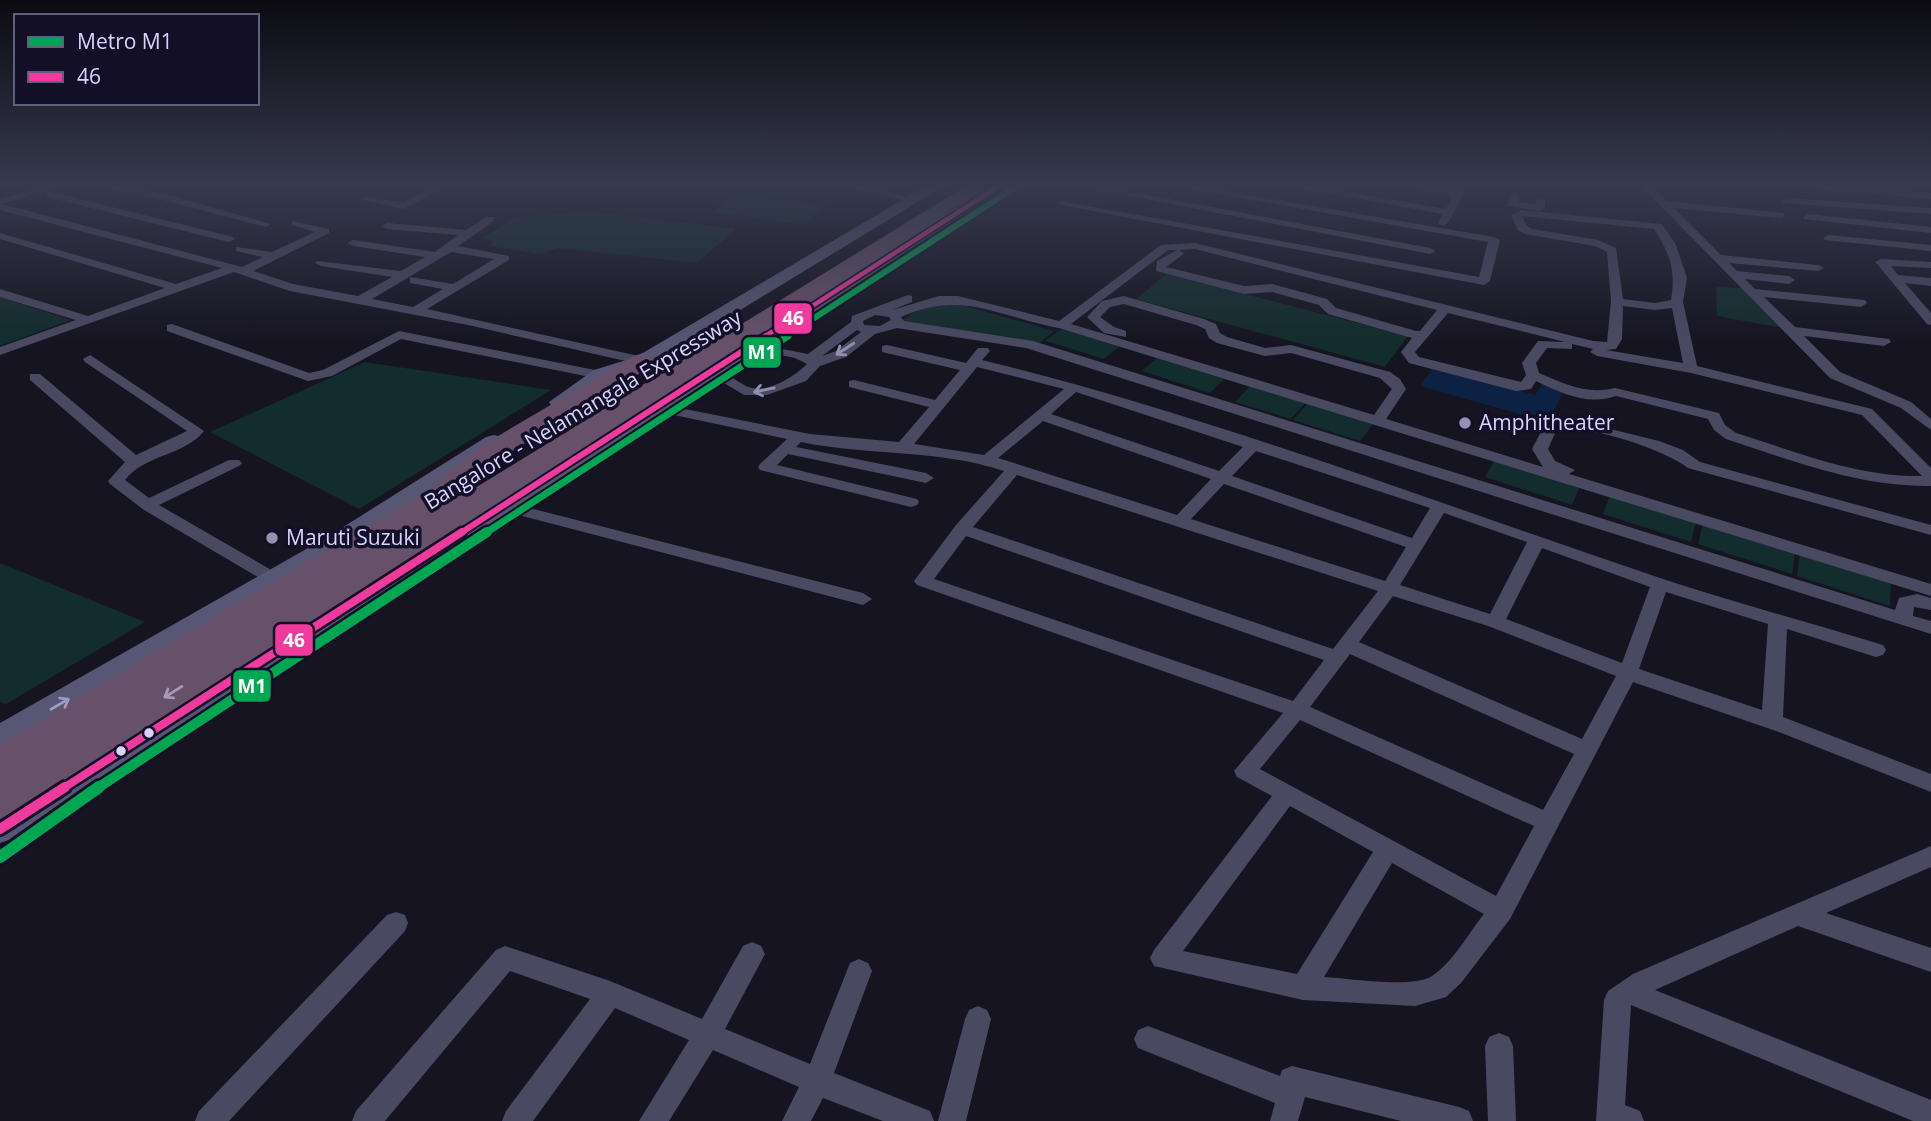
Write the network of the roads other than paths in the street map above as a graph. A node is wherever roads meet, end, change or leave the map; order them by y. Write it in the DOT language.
graph roads {
  1 [pos="8,238"];
  2 [pos="123,238"];
  3 [pos="226,238"];
  4 [pos="309,238"];
  5 [pos="461,238"];
  6 [pos="837,238"];
  7 [pos="875,238"];
  8 [pos="887,238"];
  9 [pos="918,238"];
  10 [pos="1245,238"];
  11 [pos="1360,238"];
  12 [pos="1436,238"];
  13 [pos="1484,238"];
  14 [pos="1569,238"];
  15 [pos="1665,238"];
  16 [pos="1699,238"];
  17 [pos="1832,238"];
  18 [pos="229,239"];
  19 [pos="353,243"];
  20 [pos="449,248"];
  21 [pos="1931,248"];
  22 [pos="240,249"];
  23 [pos="1430,251"];
  24 [pos="434,255"];
  25 [pos="274,256"];
  26 [pos="1718,258"];
  27 [pos="321,263"];
  28 [pos="1266,264"];
  29 [pos="1931,265"];
  30 [pos="1818,268"];
  31 [pos="238,269"];
  32 [pos="1421,271"];
  33 [pos="1735,274"];
  34 [pos="402,275"];
  35 [pos="822,275"];
  36 [pos="1895,278"];
  37 [pos="414,280"];
  38 [pos="1789,280"];
  39 [pos="1931,282"];
  40 [pos="176,288"];
  41 [pos="456,288"];
  42 [pos="1753,292"];
  43 [pos="0,293"];
  44 [pos="361,300"];
  45 [pos="1617,301"];
  46 [pos="1677,302"];
  47 [pos="1861,303"];
  48 [pos="415,311"];
  49 [pos="879,311"];
  50 [pos="1442,312"];
  51 [pos="86,319"];
  52 [pos="895,320"];
  53 [pos="1931,321"];
  54 [pos="857,324"];
  55 [pos="1061,325"];
  56 [pos="172,328"];
  57 [pos="872,330"];
  58 [pos="1791,331"];
  59 [pos="1421,335"];
  60 [pos="1884,342"];
  61 [pos="752,345"];
  62 [pos="887,349"];
  63 [pos="0,351"];
  64 [pos="1166,356"];
  65 [pos="90,359"];
  66 [pos="975,360"];
  67 [pos="643,361"];
  68 [pos="811,361"];
  69 [pos="1691,369"];
  70 [pos="711,371"];
  71 [pos="600,375"];
  72 [pos="1533,375"];
  73 [pos="35,377"];
  74 [pos="854,384"];
  75 [pos="1074,387"];
  76 [pos="938,405"];
  77 [pos="1906,405"];
  78 [pos="655,407"];
  79 [pos="1931,410"];
  80 [pos="1041,415"];
  81 [pos="1378,420"];
  82 [pos="1401,426"];
  83 [pos="1931,426"];
  84 [pos="799,436"];
  85 [pos="1253,444"];
  86 [pos="903,447"];
  87 [pos="785,449"];
  88 [pos="1382,454"];
  89 [pos="987,460"];
  90 [pos="135,461"];
  91 [pos="234,463"];
  92 [pos="1014,469"];
  93 [pos="1222,477"];
  94 [pos="926,478"];
  95 [pos="1931,479"];
  96 [pos="911,502"];
  97 [pos="429,504"];
  98 [pos="147,505"];
  99 [pos="502,506"];
  100 [pos="1440,506"];
  101 [pos="1665,510"];
  102 [pos="1179,522"];
  103 [pos="962,529"];
  104 [pos="1931,530"];
  105 [pos="1536,540"];
  106 [pos="1416,545"];
  107 [pos="274,579"];
  108 [pos="1660,584"];
  109 [pos="1390,587"];
  110 [pos="1931,590"];
  111 [pos="863,599"];
  112 [pos="1931,604"];
  113 [pos="1778,620"];
  114 [pos="1903,620"];
  115 [pos="1495,622"];
  116 [pos="1931,628"];
  117 [pos="1342,650"];
  118 [pos="1876,650"];
  119 [pos="1628,673"];
  120 [pos="1297,710"];
  121 [pos="1772,721"];
  122 [pos="12,723"];
  123 [pos="0,738"];
  124 [pos="1586,750"];
  125 [pos="0,764"];
  126 [pos="1931,783"];
  127 [pos="1286,794"];
  128 [pos="0,801"];
  129 [pos="1548,822"];
  130 [pos="0,829"];
  131 [pos="1387,850"];
  132 [pos="1931,856"];
  133 [pos="1501,911"];
  134 [pos="1798,915"];
  135 [pos="396,923"];
  136 [pos="752,954"];
  137 [pos="1931,960"];
  138 [pos="859,971"];
  139 [pos="1303,988"];
  140 [pos="1629,992"];
  141 [pos="610,993"];
  142 [pos="978,1019"];
  143 [pos="707,1036"];
  144 [pos="1148,1039"];
  145 [pos="1499,1046"];
  146 [pos="817,1082"];
  147 [pos="1288,1108"];
  148 [pos="1931,1114"];
  149 [pos="1617,1118"];
  150 [pos="209,1121"];
  151 [pos="366,1121"];
  152 [pos="516,1121"];
  153 [pos="653,1121"];
  154 [pos="796,1121"];
  155 [pos="920,1121"];
  156 [pos="952,1121"];
  157 [pos="1459,1121"];
  158 [pos="1502,1121"];
  1 -- 40 [label="street"];
  2 -- 31 [label="street"];
  3 -- 18 [label="street"];
  4 -- 25 [label="street"];
  5 -- 20 [label="street"];
  6 -- 67 [label="street"];
  7 -- 35 [label="highway, Bangalore - Nelamangala Expressway"];
  8 -- 35 [label="highway, Bangalore - Nelamangala Expressway"];
  9 -- 61 [label="street"];
  10 -- 32 [label="street"];
  11 -- 23 [label="street"];
  12 -- 23 [label="street"];
  13 -- 32 [label="street"];
  14 -- 45 [label="street"];
  15 -- 46 [label="street"];
  16 -- 26 [label="street"];
  17 -- 21 [label="street"];
  19 -- 24 [label="street"];
  20 -- 24 [label="street"];
  20 -- 41 [label="street"];
  22 -- 25 [label="street"];
  23 -- 32 [label="street"];
  24 -- 34 [label="street"];
  25 -- 31 [label="street"];
  26 -- 30 [label="street"];
  26 -- 33 [label="street"];
  27 -- 34 [label="street"];
  28 -- 50 [label="street"];
  28 -- 55 [label="street"];
  28 -- 59 [label="street"];
  29 -- 36 [label="street"];
  31 -- 40 [label="street"];
  31 -- 44 [label="street"];
  33 -- 38 [label="street"];
  33 -- 42 [label="street"];
  34 -- 44 [label="street"];
  35 -- 97 [label="highway, Bangalore - Nelamangala Expressway"];
  35 -- 128 [label="highway, Bangalore - Nelamangala Expressway, one-way"];
  36 -- 39 [label="street"];
  36 -- 53 [label="street"];
  37 -- 41 [label="street"];
  40 -- 51 [label="street"];
  41 -- 48 [label="street"];
  42 -- 47 [label="street"];
  42 -- 58 [label="street"];
  43 -- 51 [label="street"];
  44 -- 48 [label="street"];
  45 -- 46 [label="street"];
  45 -- 50 [label="street"];
  46 -- 69 [label="street"];
  48 -- 67 [label="street"];
  49 -- 52 [label="street"];
  49 -- 54 [label="street"];
  49 -- 55 [label="street"];
  50 -- 59 [label="street"];
  51 -- 63 [label="street"];
  52 -- 55 [label="street"];
  52 -- 57 [label="street"];
  52 -- 88 [label="street"];
  54 -- 57 [label="street"];
  54 -- 68 [label="street"];
  55 -- 64 [label="street"];
  56 -- 71 [label="street"];
  57 -- 68 [label="street, one-way"];
  58 -- 60 [label="street"];
  58 -- 77 [label="street"];
  59 -- 72 [label="street"];
  61 -- 68 [label="street"];
  61 -- 70 [label="street"];
  62 -- 66 [label="street"];
  64 -- 81 [label="street"];
  64 -- 81 [label="street"];
  65 -- 90 [label="street"];
  66 -- 75 [label="street"];
  66 -- 76 [label="street"];
  67 -- 71 [label="street"];
  67 -- 97 [label="highway"];
  68 -- 70 [label="street, one-way"];
  69 -- 72 [label="street"];
  69 -- 95 [label="street"];
  70 -- 78 [label="street"];
  71 -- 107 [label="street"];
  72 -- 95 [label="street"];
  73 -- 90 [label="street"];
  74 -- 76 [label="street"];
  75 -- 80 [label="street"];
  75 -- 85 [label="street"];
  76 -- 86 [label="street"];
  77 -- 79 [label="street"];
  77 -- 83 [label="street"];
  78 -- 84 [label="street"];
  78 -- 99 [label="street"];
  80 -- 89 [label="street"];
  80 -- 93 [label="street"];
  81 -- 82 [label="street"];
  82 -- 88 [label="street"];
  82 -- 101 [label="street"];
  84 -- 86 [label="street"];
  84 -- 87 [label="street"];
  85 -- 93 [label="street"];
  85 -- 100 [label="street"];
  86 -- 89 [label="street"];
  87 -- 94 [label="street"];
  87 -- 96 [label="street"];
  88 -- 114 [label="street"];
  89 -- 92 [label="street"];
  90 -- 98 [label="street"];
  91 -- 98 [label="street"];
  92 -- 102 [label="street"];
  92 -- 103 [label="street"];
  93 -- 102 [label="street"];
  93 -- 106 [label="street"];
  97 -- 125 [label="highway, Bangalore - Nelamangala Expressway"];
  98 -- 107 [label="street"];
  99 -- 111 [label="street"];
  99 -- 130 [label="street"];
  100 -- 105 [label="street"];
  100 -- 106 [label="street"];
  101 -- 104 [label="street"];
  101 -- 110 [label="street"];
  102 -- 109 [label="street"];
  103 -- 117 [label="street"];
  103 -- 120 [label="street"];
  105 -- 108 [label="street"];
  105 -- 115 [label="street"];
  106 -- 109 [label="street"];
  122 -- 107 [label="street, one-way"];
  108 -- 113 [label="street"];
  108 -- 119 [label="street"];
  109 -- 115 [label="street"];
  109 -- 117 [label="street"];
  112 -- 114 [label="street"];
  113 -- 118 [label="street"];
  113 -- 121 [label="street"];
  114 -- 116 [label="street"];
  115 -- 119 [label="street"];
  117 -- 120 [label="street"];
  117 -- 124 [label="street"];
  119 -- 121 [label="street"];
  119 -- 124 [label="street"];
  120 -- 127 [label="street"];
  120 -- 129 [label="street"];
  121 -- 126 [label="street"];
  122 -- 123 [label="street"];
  124 -- 129 [label="street"];
  127 -- 131 [label="street"];
  127 -- 139 [label="street"];
  129 -- 133 [label="street"];
  131 -- 133 [label="street"];
  131 -- 139 [label="street"];
  132 -- 134 [label="street"];
  133 -- 139 [label="street"];
  134 -- 137 [label="street"];
  134 -- 140 [label="street"];
  135 -- 150 [label="street"];
  136 -- 143 [label="street"];
  138 -- 146 [label="street"];
  140 -- 148 [label="street"];
  140 -- 149 [label="street"];
  141 -- 143 [label="street"];
  141 -- 151 [label="street"];
  141 -- 152 [label="street"];
  142 -- 156 [label="street"];
  143 -- 146 [label="street"];
  143 -- 153 [label="street"];
  144 -- 147 [label="street"];
  145 -- 158 [label="street"];
  146 -- 154 [label="street"];
  146 -- 155 [label="street"];
  147 -- 157 [label="street"];
}
